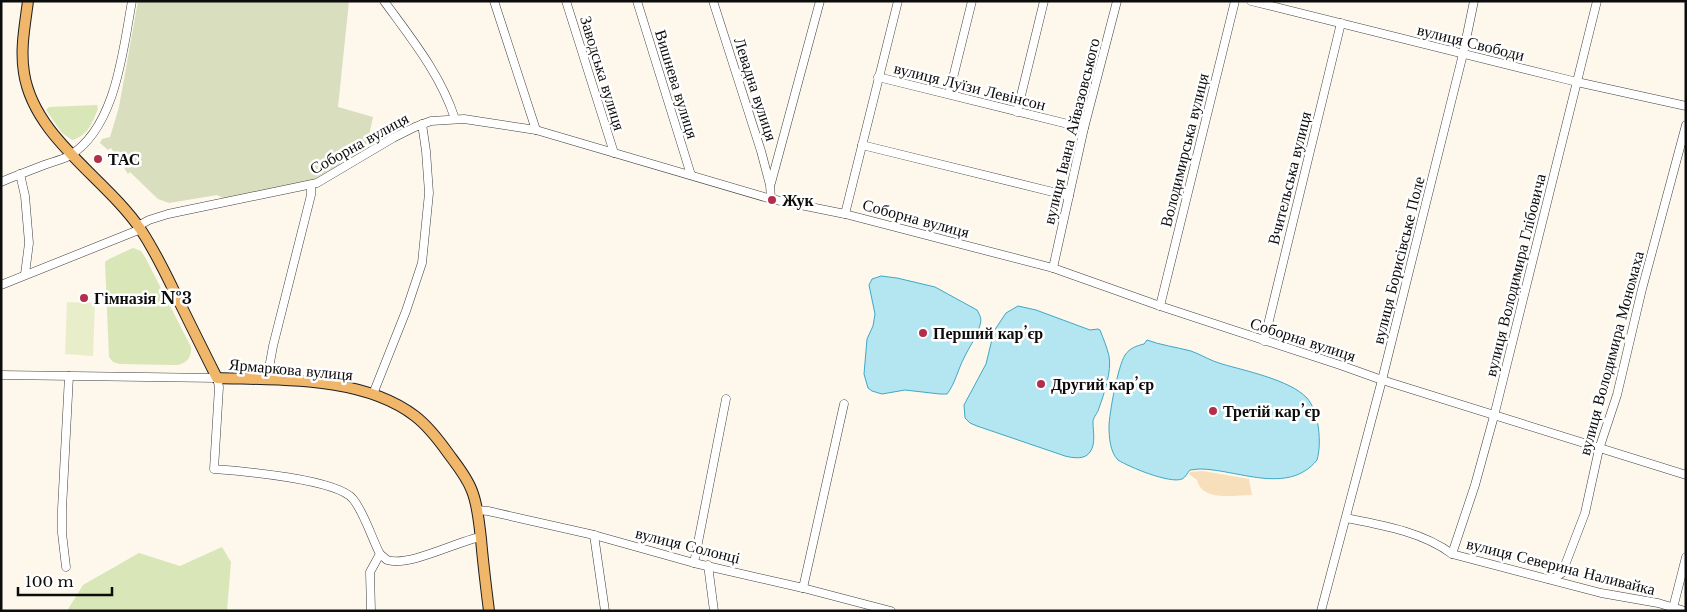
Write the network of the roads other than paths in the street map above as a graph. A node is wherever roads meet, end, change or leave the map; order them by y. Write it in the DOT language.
graph roads {
  1 [pos="28,1"];
  2 [pos="132,1"];
  3 [pos="384,1"];
  4 [pos="494,1"];
  5 [pos="566,1"];
  6 [pos="637,1"];
  7 [pos="713,1"];
  8 [pos="820,1"];
  9 [pos="898,1"];
  10 [pos="972,1"];
  11 [pos="1044,1"];
  12 [pos="1117,1"];
  13 [pos="1235,1"];
  14 [pos="1251,1"];
  15 [pos="1474,1"];
  16 [pos="1597,1"];
  17 [pos="1341,23"];
  18 [pos="1463,54"];
  19 [pos="878,77"];
  20 [pos="1577,82"];
  21 [pos="949,94"];
  22 [pos="1686,106"];
  23 [pos="1017,112"];
  24 [pos="455,119"];
  25 [pos="422,124"];
  26 [pos="1686,124"];
  27 [pos="1084,128"];
  28 [pos="536,130"];
  29 [pos="862,146"];
  30 [pos="614,153"];
  31 [pos="72,154"];
  32 [pos="20,174"];
  33 [pos="691,175"];
  34 [pos="1,182"];
  35 [pos="770,185"];
  36 [pos="311,186"];
  37 [pos="1069,196"];
  38 [pos="771,199"];
  39 [pos="845,214"];
  40 [pos="140,228"];
  41 [pos="1053,268"];
  42 [pos="25,274"];
  43 [pos="1,285"];
  44 [pos="1160,306"];
  45 [pos="1264,340"];
  46 [pos="1,376"];
  47 [pos="69,376"];
  48 [pos="217,378"];
  49 [pos="267,380"];
  50 [pos="1382,380"];
  51 [pos="373,394"];
  52 [pos="726,398"];
  53 [pos="844,404"];
  54 [pos="1494,416"];
  55 [pos="1599,449"];
  56 [pos="1686,475"];
  57 [pos="477,510"];
  58 [pos="1346,518"];
  59 [pos="594,535"];
  60 [pos="480,537"];
  61 [pos="380,554"];
  62 [pos="1452,554"];
  63 [pos="1686,557"];
  64 [pos="694,563"];
  65 [pos="708,565"];
  66 [pos="66,567"];
  67 [pos="1549,579"];
  68 [pos="803,588"];
  69 [pos="1673,608"];
  70 [pos="371,611"];
  71 [pos="489,611"];
  72 [pos="605,611"];
  73 [pos="714,611"];
  74 [pos="891,611"];
  75 [pos="1321,611"];
  76 [pos="1685,611"];
  1 -- 31 [label="main road"];
  2 -- 31 [label="street"];
  3 -- 24 [label="street"];
  4 -- 28 [label="street"];
  5 -- 30 [label="street, Заводська вулиця"];
  6 -- 33 [label="street, Вишнева вулиця"];
  7 -- 35 [label="street, Левадна вулиця"];
  8 -- 35 [label="street"];
  9 -- 19 [label="street"];
  10 -- 21 [label="street"];
  11 -- 23 [label="street"];
  12 -- 27 [label="street, вулиця Івана Айвазовського"];
  13 -- 44 [label="street, Володимирська вулиця"];
  14 -- 17 [label="street, вулиця Свободи"];
  15 -- 18 [label="street, вулиця Борисівське Поле"];
  16 -- 20 [label="street, вулиця Володимира Глібовича"];
  17 -- 18 [label="street, вулиця Свободи"];
  17 -- 45 [label="street, Вчительська вулиця"];
  18 -- 20 [label="street, вулиця Свободи"];
  18 -- 50 [label="street, вулиця Борисівське Поле"];
  19 -- 21 [label="street, вулиця Луїзи Левінсон"];
  19 -- 29 [label="street"];
  20 -- 22 [label="street, вулиця Свободи"];
  20 -- 54 [label="street, вулиця Володимира Глібовича"];
  21 -- 23 [label="street, вулиця Луїзи Левінсон"];
  23 -- 27 [label="street, вулиця Луїзи Левінсон"];
  24 -- 25 [label="street, Соборна вулиця"];
  24 -- 28 [label="street, Соборна вулиця"];
  25 -- 36 [label="street, Соборна вулиця"];
  25 -- 51 [label="street"];
  26 -- 55 [label="street, вулиця Володимира Мономаха"];
  27 -- 37 [label="street, вулиця Івана Айвазовського"];
  28 -- 30 [label="street, Соборна вулиця"];
  29 -- 37 [label="street"];
  29 -- 39 [label="street"];
  30 -- 33 [label="street, Соборна вулиця"];
  31 -- 32 [label="street"];
  31 -- 40 [label="main road"];
  32 -- 34 [label="street"];
  32 -- 42 [label="street"];
  33 -- 38 [label="street, Соборна вулиця"];
  35 -- 38 [label="street"];
  36 -- 40 [label="street, Соборна вулиця"];
  36 -- 49 [label="street"];
  37 -- 41 [label="street, вулиця Івана Айвазовського"];
  38 -- 39 [label="street, Соборна вулиця"];
  39 -- 41 [label="street, Соборна вулиця"];
  40 -- 42 [label="street, Соборна вулиця"];
  40 -- 48 [label="main road"];
  41 -- 44 [label="street, Соборна вулиця"];
  42 -- 43 [label="street, Соборна вулиця"];
  44 -- 45 [label="street, Соборна вулиця"];
  45 -- 50 [label="street, Соборна вулиця"];
  46 -- 47 [label="street, Ярмаркова вулиця"];
  47 -- 48 [label="street, Ярмаркова вулиця"];
  47 -- 66 [label="street"];
  48 -- 49 [label="main road, Ярмаркова вулиця"];
  48 -- 61 [label="street"];
  49 -- 51 [label="main road, Ярмаркова вулиця"];
  50 -- 54 [label="street, Соборна вулиця"];
  50 -- 58 [label="street, вулиця Борисівське Поле"];
  51 -- 57 [label="main road, Ярмаркова вулиця"];
  52 -- 64 [label="street"];
  53 -- 68 [label="street"];
  54 -- 55 [label="street, Соборна вулиця"];
  54 -- 62 [label="street, вулиця Володимира Глібовича"];
  55 -- 56 [label="street, Соборна вулиця"];
  55 -- 67 [label="street, вулиця Володимира Мономаха"];
  57 -- 59 [label="street, вулиця Солонці"];
  57 -- 60 [label="main road, Ярмаркова вулиця"];
  58 -- 62 [label="street, вулиця Северина Наливайка"];
  58 -- 75 [label="street, вулиця Борисівське Поле"];
  59 -- 64 [label="street, вулиця Солонці"];
  59 -- 72 [label="street"];
  60 -- 61 [label="street"];
  60 -- 71 [label="main road, Ярмаркова вулиця"];
  61 -- 70 [label="street"];
  62 -- 67 [label="street, вулиця Северина Наливайка"];
  63 -- 69 [label="street"];
  64 -- 65 [label="street, вулиця Солонці"];
  65 -- 68 [label="street, вулиця Солонці"];
  65 -- 73 [label="street"];
  67 -- 69 [label="street, вулиця Северина Наливайка"];
  68 -- 74 [label="street, вулиця Солонці"];
  69 -- 76 [label="street, вулиця Северина Наливайка"];
}
